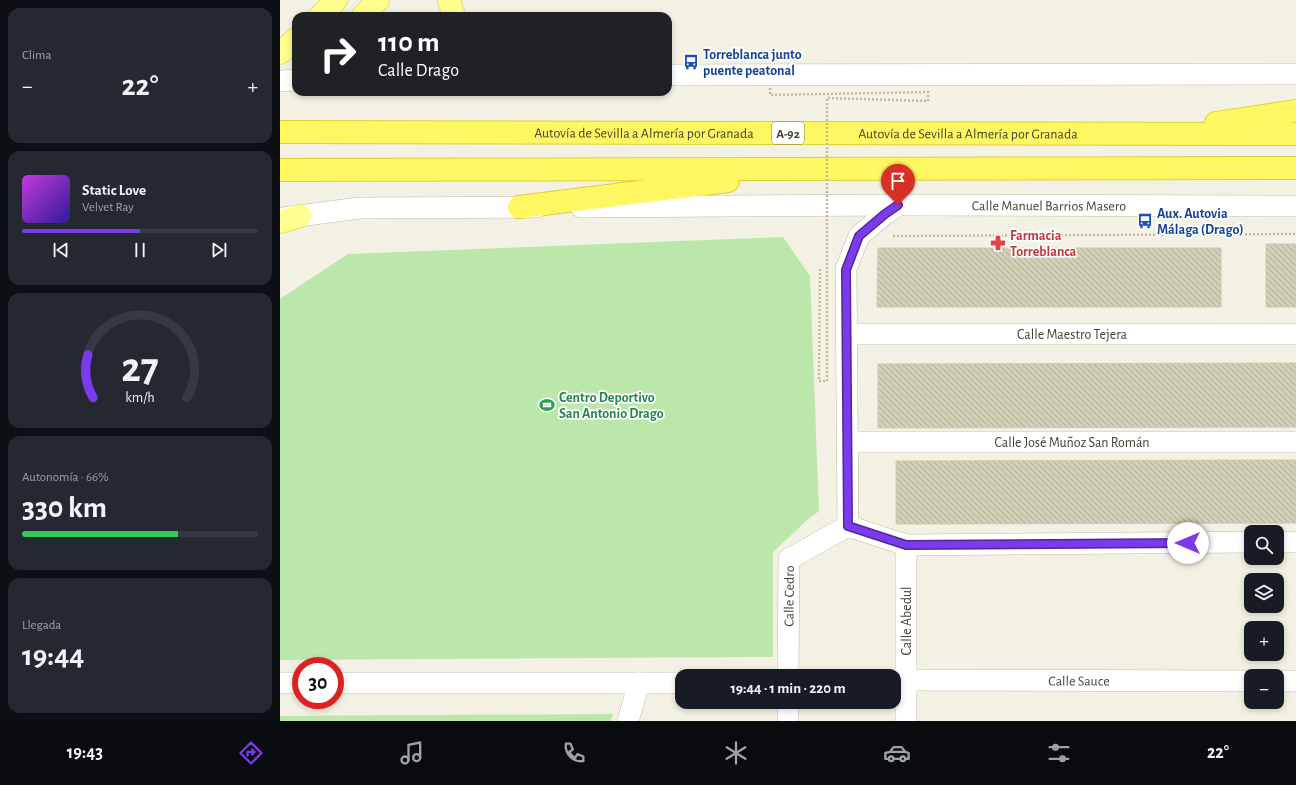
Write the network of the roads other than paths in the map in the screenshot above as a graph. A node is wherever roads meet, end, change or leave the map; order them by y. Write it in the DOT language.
graph roads {
  1 [pos="336,0"];
  2 [pos="378,0"];
  3 [pos="449,0"];
  4 [pos="324,12"];
  5 [pos="367,12"];
  6 [pos="453,12"];
  7 [pos="292,42"];
  8 [pos="280,53"];
  9 [pos="1296,74"];
  10 [pos="672,75"];
  11 [pos="292,80"];
  12 [pos="280,81"];
  13 [pos="1296,111"];
  14 [pos="280,132"];
  15 [pos="1139,134"];
  16 [pos="1296,134"];
  17 [pos="1296,168"];
  18 [pos="823,169"];
  19 [pos="280,170"];
  20 [pos="898,205"];
  21 [pos="1296,206"];
  22 [pos="519,207"];
  23 [pos="287,219"];
  24 [pos="847,334"];
  25 [pos="1296,334"];
  26 [pos="848,442"];
  27 [pos="1296,442"];
  28 [pos="848,526"];
  29 [pos="1244,542"];
  30 [pos="1284,542"];
  31 [pos="1296,542"];
  32 [pos="906,545"];
  33 [pos="788,669"];
  34 [pos="900,669"];
  35 [pos="901,680"];
  36 [pos="1244,681"];
  37 [pos="1284,681"];
  38 [pos="1296,681"];
  39 [pos="280,683"];
  40 [pos="292,683"];
  41 [pos="344,683"];
  42 [pos="638,683"];
  43 [pos="675,683"];
  44 [pos="901,687"];
  45 [pos="788,709"];
  46 [pos="628,721"];
  47 [pos="788,721"];
  48 [pos="906,721"];
  1 -- 4 [label="main road"];
  2 -- 5 [label="main road"];
  3 -- 6 [label="main road"];
  7 -- 8 [label="main road"];
  9 -- 10 [label="street"];
  11 -- 12 [label="street"];
  13 -- 15 [label="highway"];
  14 -- 15 [label="highway, Autovía de Sevilla a Almería por Granada / A-92"];
  15 -- 16 [label="highway, Autovía de Sevilla a Almería por Granada / A-92"];
  17 -- 18 [label="highway"];
  18 -- 19 [label="highway"];
  18 -- 22 [label="highway"];
  20 -- 21 [label="street, Calle Manuel Barrios Masero"];
  20 -- 22 [label="street, Calle Manuel Barrios Masero"];
  20 -- 24 [label="street"];
  22 -- 23 [label="street, Calle Manuel Barrios Masero"];
  24 -- 25 [label="street, Calle Maestro Tejera"];
  24 -- 26 [label="street"];
  26 -- 27 [label="street, Calle José Muñoz San Román"];
  26 -- 28 [label="street"];
  28 -- 32 [label="street"];
  28 -- 33 [label="street, Calle Cedro"];
  29 -- 32 [label="street"];
  30 -- 31 [label="street"];
  32 -- 34 [label="street, Calle Abedul"];
  35 -- 36 [label="street, Calle Sauce"];
  37 -- 38 [label="street"];
  39 -- 40 [label="street"];
  41 -- 42 [label="street"];
  42 -- 43 [label="street"];
  42 -- 46 [label="street"];
  44 -- 48 [label="street, Calle Abedul"];
  45 -- 47 [label="street"];
}
